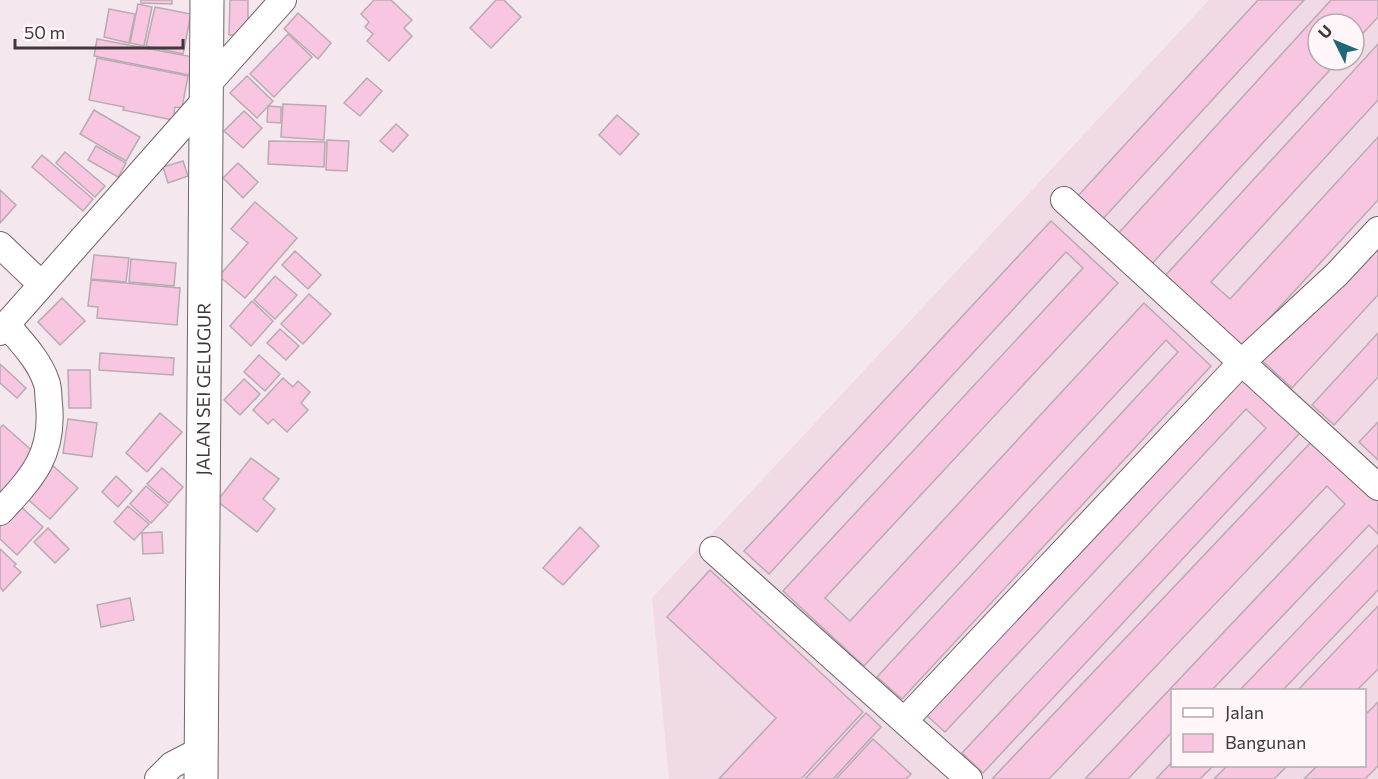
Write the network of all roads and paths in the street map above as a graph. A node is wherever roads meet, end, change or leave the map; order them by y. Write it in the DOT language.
graph roads {
  1 [pos="207,0"];
  2 [pos="284,0"];
  3 [pos="206,92"];
  4 [pos="1064,200"];
  5 [pos="1378,230"];
  6 [pos="0,245"];
  7 [pos="41,284"];
  8 [pos="3,329"];
  9 [pos="1241,363"];
  10 [pos="1378,487"];
  11 [pos="0,512"];
  12 [pos="713,550"];
  13 [pos="905,720"];
  14 [pos="201,765"];
  15 [pos="158,779"];
  16 [pos="969,779"];
  1 -- 3 [label="main road, JALAN SEI GELUGUR"];
  2 -- 3 [label="street"];
  3 -- 7 [label="street"];
  3 -- 14 [label="main road, JALAN SEI GELUGUR"];
  4 -- 9 [label="street"];
  5 -- 9 [label="street"];
  6 -- 7 [label="street"];
  7 -- 8 [label="street"];
  8 -- 11 [label="street"];
  9 -- 10 [label="street"];
  9 -- 13 [label="street"];
  12 -- 13 [label="street"];
  13 -- 16 [label="street"];
  14 -- 15 [label="street"];
}
